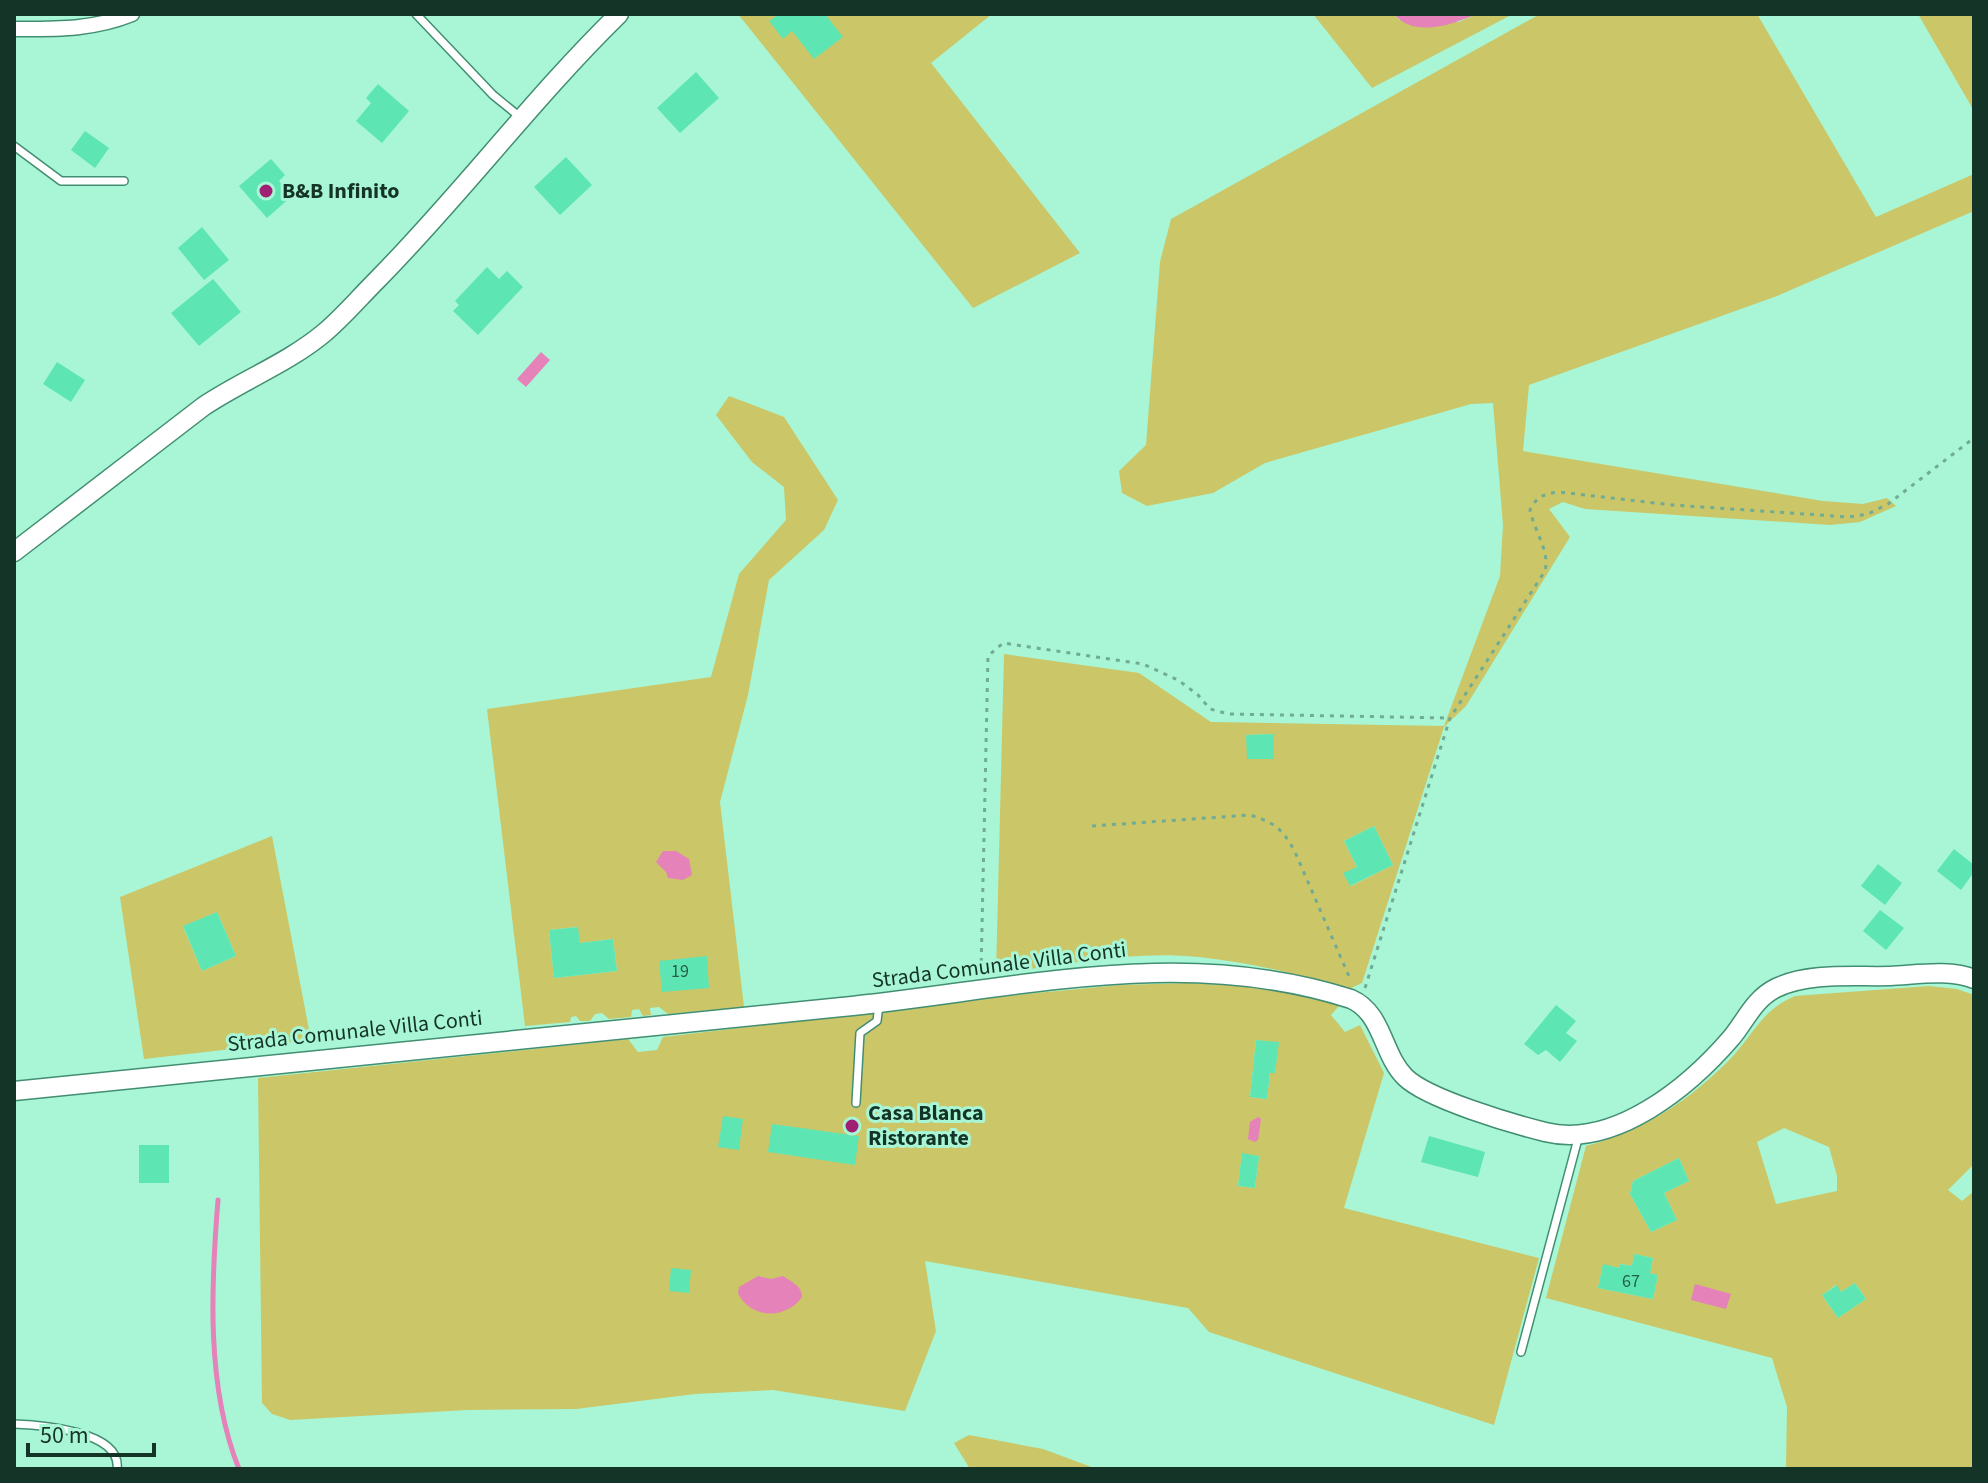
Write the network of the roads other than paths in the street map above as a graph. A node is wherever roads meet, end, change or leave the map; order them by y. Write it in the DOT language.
graph roads {
  1 [pos="132,14"];
  2 [pos="416,14"];
  3 [pos="619,14"];
  4 [pos="14,29"];
  5 [pos="522,118"];
  6 [pos="14,146"];
  7 [pos="124,181"];
  8 [pos="14,552"];
  9 [pos="1974,978"];
  10 [pos="880,1003"];
  11 [pos="14,1091"];
  12 [pos="856,1103"];
  13 [pos="1579,1135"];
  14 [pos="1521,1352"];
  15 [pos="14,1424"];
  16 [pos="117,1469"];
  1 -- 4 [label="street"];
  2 -- 5 [label="lane"];
  3 -- 5 [label="street"];
  5 -- 8 [label="street"];
  6 -- 7 [label="lane"];
  9 -- 13 [label="street"];
  10 -- 11 [label="street, Strada Comunale Villa Conti"];
  10 -- 12 [label="lane"];
  10 -- 13 [label="street, Strada Comunale Villa Conti"];
  13 -- 14 [label="lane"];
  15 -- 16 [label="lane"];
}
